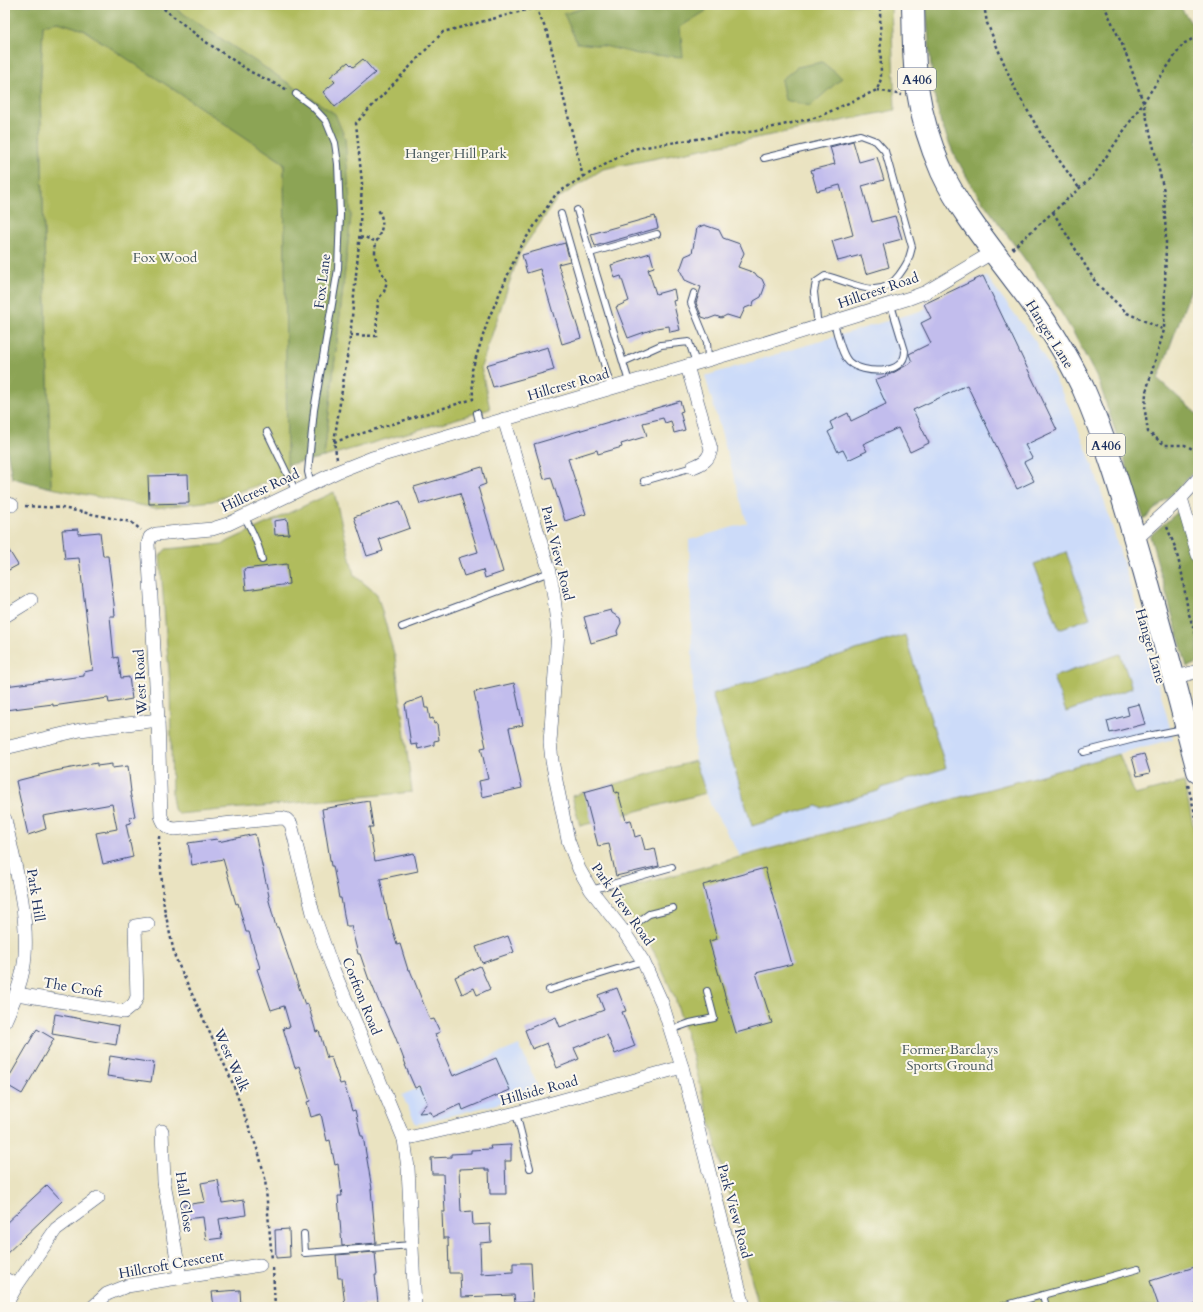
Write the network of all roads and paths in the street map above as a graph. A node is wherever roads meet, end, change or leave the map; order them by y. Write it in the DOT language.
graph roads {
  1 [pos="158,5"];
  2 [pos="545,5"];
  3 [pos="880,5"];
  4 [pos="913,5"];
  5 [pos="984,5"];
  6 [pos="1104,5"];
  7 [pos="536,8"];
  8 [pos="1198,36"];
  9 [pos="877,90"];
  10 [pos="918,92"];
  11 [pos="296,94"];
  12 [pos="1143,102"];
  13 [pos="764,158"];
  14 [pos="583,177"];
  15 [pos="1079,188"];
  16 [pos="377,208"];
  17 [pos="577,210"];
  18 [pos="1053,212"];
  19 [pos="561,214"];
  20 [pos="657,234"];
  21 [pos="360,238"];
  22 [pos="377,242"];
  23 [pos="1016,245"];
  24 [pos="993,252"];
  25 [pos="590,253"];
  26 [pos="694,292"];
  27 [pos="891,305"];
  28 [pos="834,322"];
  29 [pos="818,327"];
  30 [pos="1164,330"];
  31 [pos="350,335"];
  32 [pos="623,362"];
  33 [pos="697,363"];
  34 [pos="629,382"];
  35 [pos="612,388"];
  36 [pos="477,413"];
  37 [pos="504,419"];
  38 [pos="480,426"];
  39 [pos="267,432"];
  40 [pos="334,442"];
  41 [pos="1198,452"];
  42 [pos="693,467"];
  43 [pos="339,471"];
  44 [pos="1198,479"];
  45 [pos="644,480"];
  46 [pos="312,484"];
  47 [pos="296,492"];
  48 [pos="1181,498"];
  49 [pos="9,504"];
  50 [pos="244,516"];
  51 [pos="1163,516"];
  52 [pos="150,537"];
  53 [pos="1135,540"];
  54 [pos="1198,555"];
  55 [pos="262,560"];
  56 [pos="550,572"];
  57 [pos="31,600"];
  58 [pos="5,616"];
  59 [pos="402,627"];
  60 [pos="1198,642"];
  61 [pos="1198,671"];
  62 [pos="1174,678"];
  63 [pos="158,720"];
  64 [pos="1187,728"];
  65 [pos="5,748"];
  66 [pos="1084,752"];
  67 [pos="1193,777"];
  68 [pos="5,819"];
  69 [pos="165,825"];
  70 [pos="1198,826"];
  71 [pos="672,867"];
  72 [pos="591,890"];
  73 [pos="673,908"];
  74 [pos="148,924"];
  75 [pos="624,932"];
  76 [pos="643,961"];
  77 [pos="549,990"];
  78 [pos="707,991"];
  79 [pos="17,994"];
  80 [pos="5,1022"];
  81 [pos="670,1030"];
  82 [pos="682,1068"];
  83 [pos="516,1113"];
  84 [pos="162,1131"];
  85 [pos="404,1139"];
  86 [pos="530,1168"];
  87 [pos="98,1198"];
  88 [pos="304,1234"];
  89 [pos="412,1245"];
  90 [pos="260,1265"];
  91 [pos="1138,1269"];
  92 [pos="180,1277"];
  93 [pos="5,1279"];
  94 [pos="17,1285"];
  95 [pos="1043,1295"];
  96 [pos="5,1306"];
  97 [pos="93,1307"];
  98 [pos="275,1307"];
  99 [pos="415,1307"];
  100 [pos="744,1307"];
  101 [pos="999,1307"];
  102 [pos="1046,1307"];
  1 -- 11 [label="path"];
  2 -- 7 [label="path"];
  3 -- 9 [label="path"];
  4 -- 10 [label="highway, Hanger Lane / A406"];
  5 -- 15 [label="path"];
  6 -- 12 [label="path"];
  7 -- 14 [label="path"];
  7 -- 21 [label="path"];
  8 -- 12 [label="path"];
  9 -- 10 [label="path"];
  9 -- 14 [label="path"];
  10 -- 24 [label="highway, Hanger Lane / A406"];
  11 -- 46 [label="lane, Fox Lane"];
  12 -- 15 [label="path"];
  12 -- 30 [label="path"];
  13 -- 29 [label="lane"];
  14 -- 40 [label="path"];
  15 -- 18 [label="path"];
  16 -- 22 [label="path"];
  17 -- 25 [label="lane"];
  18 -- 23 [label="path"];
  18 -- 30 [label="path"];
  19 -- 35 [label="lane"];
  20 -- 25 [label="lane"];
  21 -- 22 [label="path"];
  21 -- 31 [label="path"];
  22 -- 31 [label="path"];
  24 -- 27 [label="street, Hillcrest Road"];
  24 -- 53 [label="highway, Hanger Lane / A406"];
  25 -- 32 [label="lane"];
  26 -- 33 [label="lane"];
  27 -- 28 [label="street, Hillcrest Road"];
  27 -- 28 [label="lane"];
  28 -- 29 [label="street, Hillcrest Road"];
  29 -- 33 [label="street, Hillcrest Road"];
  30 -- 41 [label="path"];
  31 -- 40 [label="path"];
  32 -- 33 [label="lane"];
  32 -- 34 [label="lane"];
  33 -- 34 [label="street, Hillcrest Road"];
  33 -- 42 [label="street"];
  34 -- 35 [label="street, Hillcrest Road"];
  35 -- 37 [label="street, Hillcrest Road"];
  36 -- 38 [label="lane"];
  37 -- 38 [label="street, Hillcrest Road"];
  37 -- 56 [label="street, Park View Road"];
  38 -- 43 [label="street, Hillcrest Road"];
  39 -- 47 [label="lane"];
  40 -- 43 [label="path"];
  42 -- 45 [label="lane"];
  43 -- 46 [label="street, Hillcrest Road"];
  44 -- 48 [label="street"];
  46 -- 47 [label="street, Hillcrest Road"];
  47 -- 50 [label="street, Hillcrest Road"];
  48 -- 51 [label="street"];
  48 -- 54 [label="street"];
  49 -- 52 [label="path"];
  50 -- 52 [label="street, Hillcrest Road"];
  50 -- 55 [label="lane"];
  51 -- 53 [label="street"];
  51 -- 60 [label="path"];
  52 -- 63 [label="street, West Road"];
  53 -- 62 [label="highway, Hanger Lane / A406"];
  56 -- 59 [label="lane"];
  56 -- 72 [label="street, Park View Road"];
  57 -- 58 [label="street"];
  61 -- 62 [label="street, Hanger Lane"];
  62 -- 64 [label="highway, Hanger Lane / A406"];
  63 -- 65 [label="street"];
  63 -- 69 [label="street, West Road"];
  64 -- 66 [label="lane"];
  64 -- 67 [label="highway, Hanger Lane / A406"];
  67 -- 70 [label="path"];
  68 -- 79 [label="street, Park Hill"];
  69 -- 85 [label="street, Corfton Road"];
  69 -- 98 [label="path, West Walk"];
  71 -- 72 [label="lane"];
  72 -- 75 [label="street, Park View Road"];
  73 -- 75 [label="lane"];
  74 -- 79 [label="street, The Croft"];
  75 -- 76 [label="street, Park View Road"];
  76 -- 77 [label="lane"];
  76 -- 81 [label="street, Park View Road"];
  78 -- 81 [label="lane"];
  79 -- 80 [label="street, Park Hill"];
  81 -- 82 [label="street, Park View Road"];
  82 -- 83 [label="street, Hillside Road"];
  82 -- 100 [label="street, Park View Road"];
  83 -- 85 [label="street, Hillside Road"];
  83 -- 86 [label="lane"];
  84 -- 92 [label="street, Hall Close"];
  85 -- 89 [label="street, Corfton Road"];
  87 -- 94 [label="street"];
  88 -- 89 [label="lane"];
  89 -- 99 [label="street, Corfton Road"];
  90 -- 92 [label="street, Hillcroft Crescent"];
  91 -- 95 [label="lane"];
  92 -- 97 [label="street, Hillcroft Crescent"];
  93 -- 94 [label="street"];
  94 -- 96 [label="street"];
  95 -- 101 [label="lane"];
  95 -- 102 [label="lane"];
}
